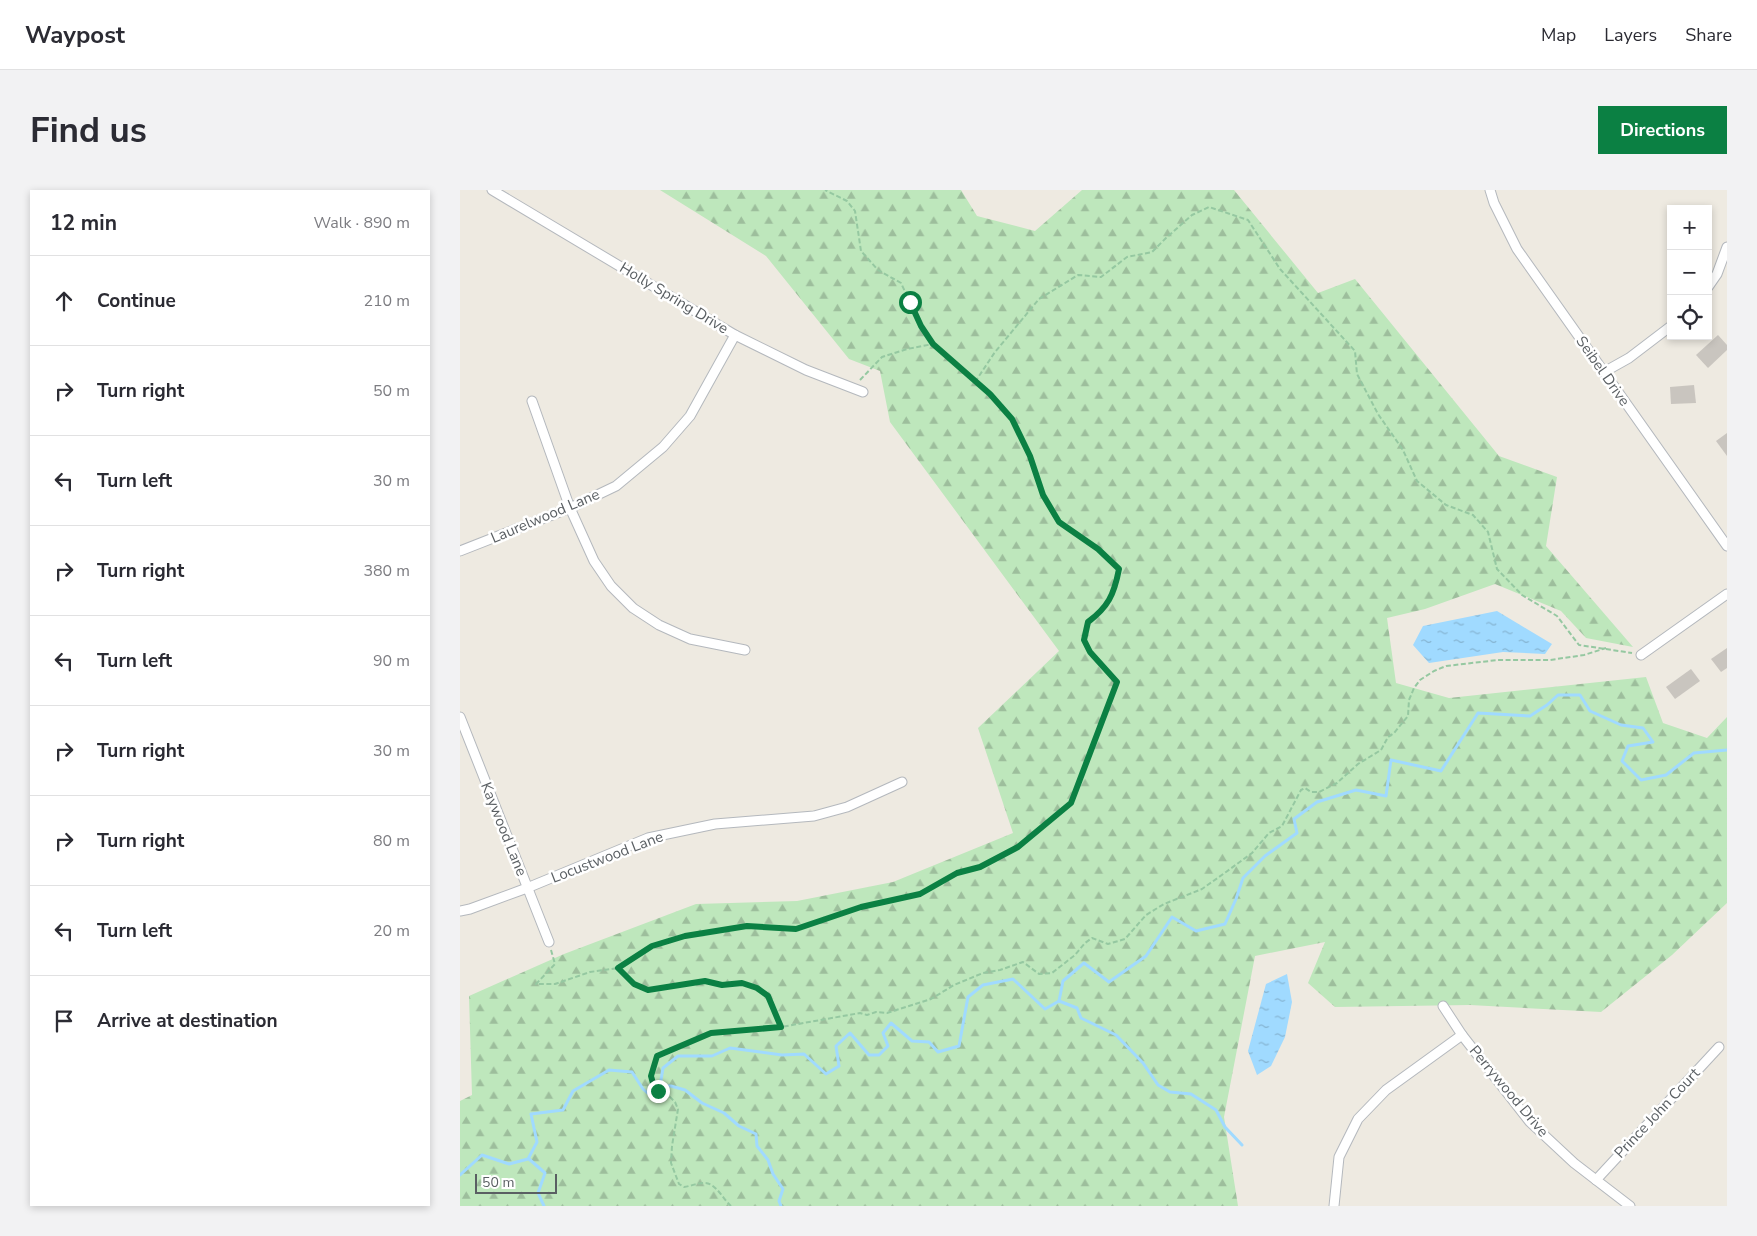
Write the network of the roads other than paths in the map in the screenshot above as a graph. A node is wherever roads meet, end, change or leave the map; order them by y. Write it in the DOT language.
graph roads {
  1 [pos="492,190"];
  2 [pos="1490,190"];
  3 [pos="1727,247"];
  4 [pos="1712,281"];
  5 [pos="1667,329"];
  6 [pos="735,335"];
  7 [pos="1604,372"];
  8 [pos="863,392"];
  9 [pos="532,401"];
  10 [pos="570,508"];
  11 [pos="1727,546"];
  12 [pos="460,551"];
  13 [pos="1727,594"];
  14 [pos="745,650"];
  15 [pos="1641,655"];
  16 [pos="460,717"];
  17 [pos="902,782"];
  18 [pos="528,888"];
  19 [pos="460,911"];
  20 [pos="549,942"];
  21 [pos="1443,1006"];
  22 [pos="1462,1035"];
  23 [pos="1719,1047"];
  24 [pos="1596,1180"];
  25 [pos="1334,1206"];
  26 [pos="1630,1206"];
  1 -- 6 [label="street, Holly Spring Drive"];
  2 -- 7 [label="street, Seibel Drive"];
  3 -- 4 [label="street"];
  5 -- 7 [label="street"];
  6 -- 8 [label="street, Holly Spring Drive"];
  6 -- 10 [label="street, Laurelwood Lane"];
  7 -- 11 [label="street, Seibel Drive"];
  9 -- 10 [label="street"];
  10 -- 12 [label="street, Laurelwood Lane"];
  10 -- 14 [label="street"];
  13 -- 15 [label="street"];
  16 -- 18 [label="street, Kaywood Lane"];
  17 -- 18 [label="street, Locustwood Lane"];
  18 -- 19 [label="street, Locustwood Lane"];
  18 -- 20 [label="street, Kaywood Lane"];
  21 -- 22 [label="street, Perrywood Drive"];
  22 -- 24 [label="street, Perrywood Drive"];
  22 -- 25 [label="street"];
  23 -- 24 [label="street, Prince John Court"];
  24 -- 26 [label="street, Perrywood Drive"];
}
